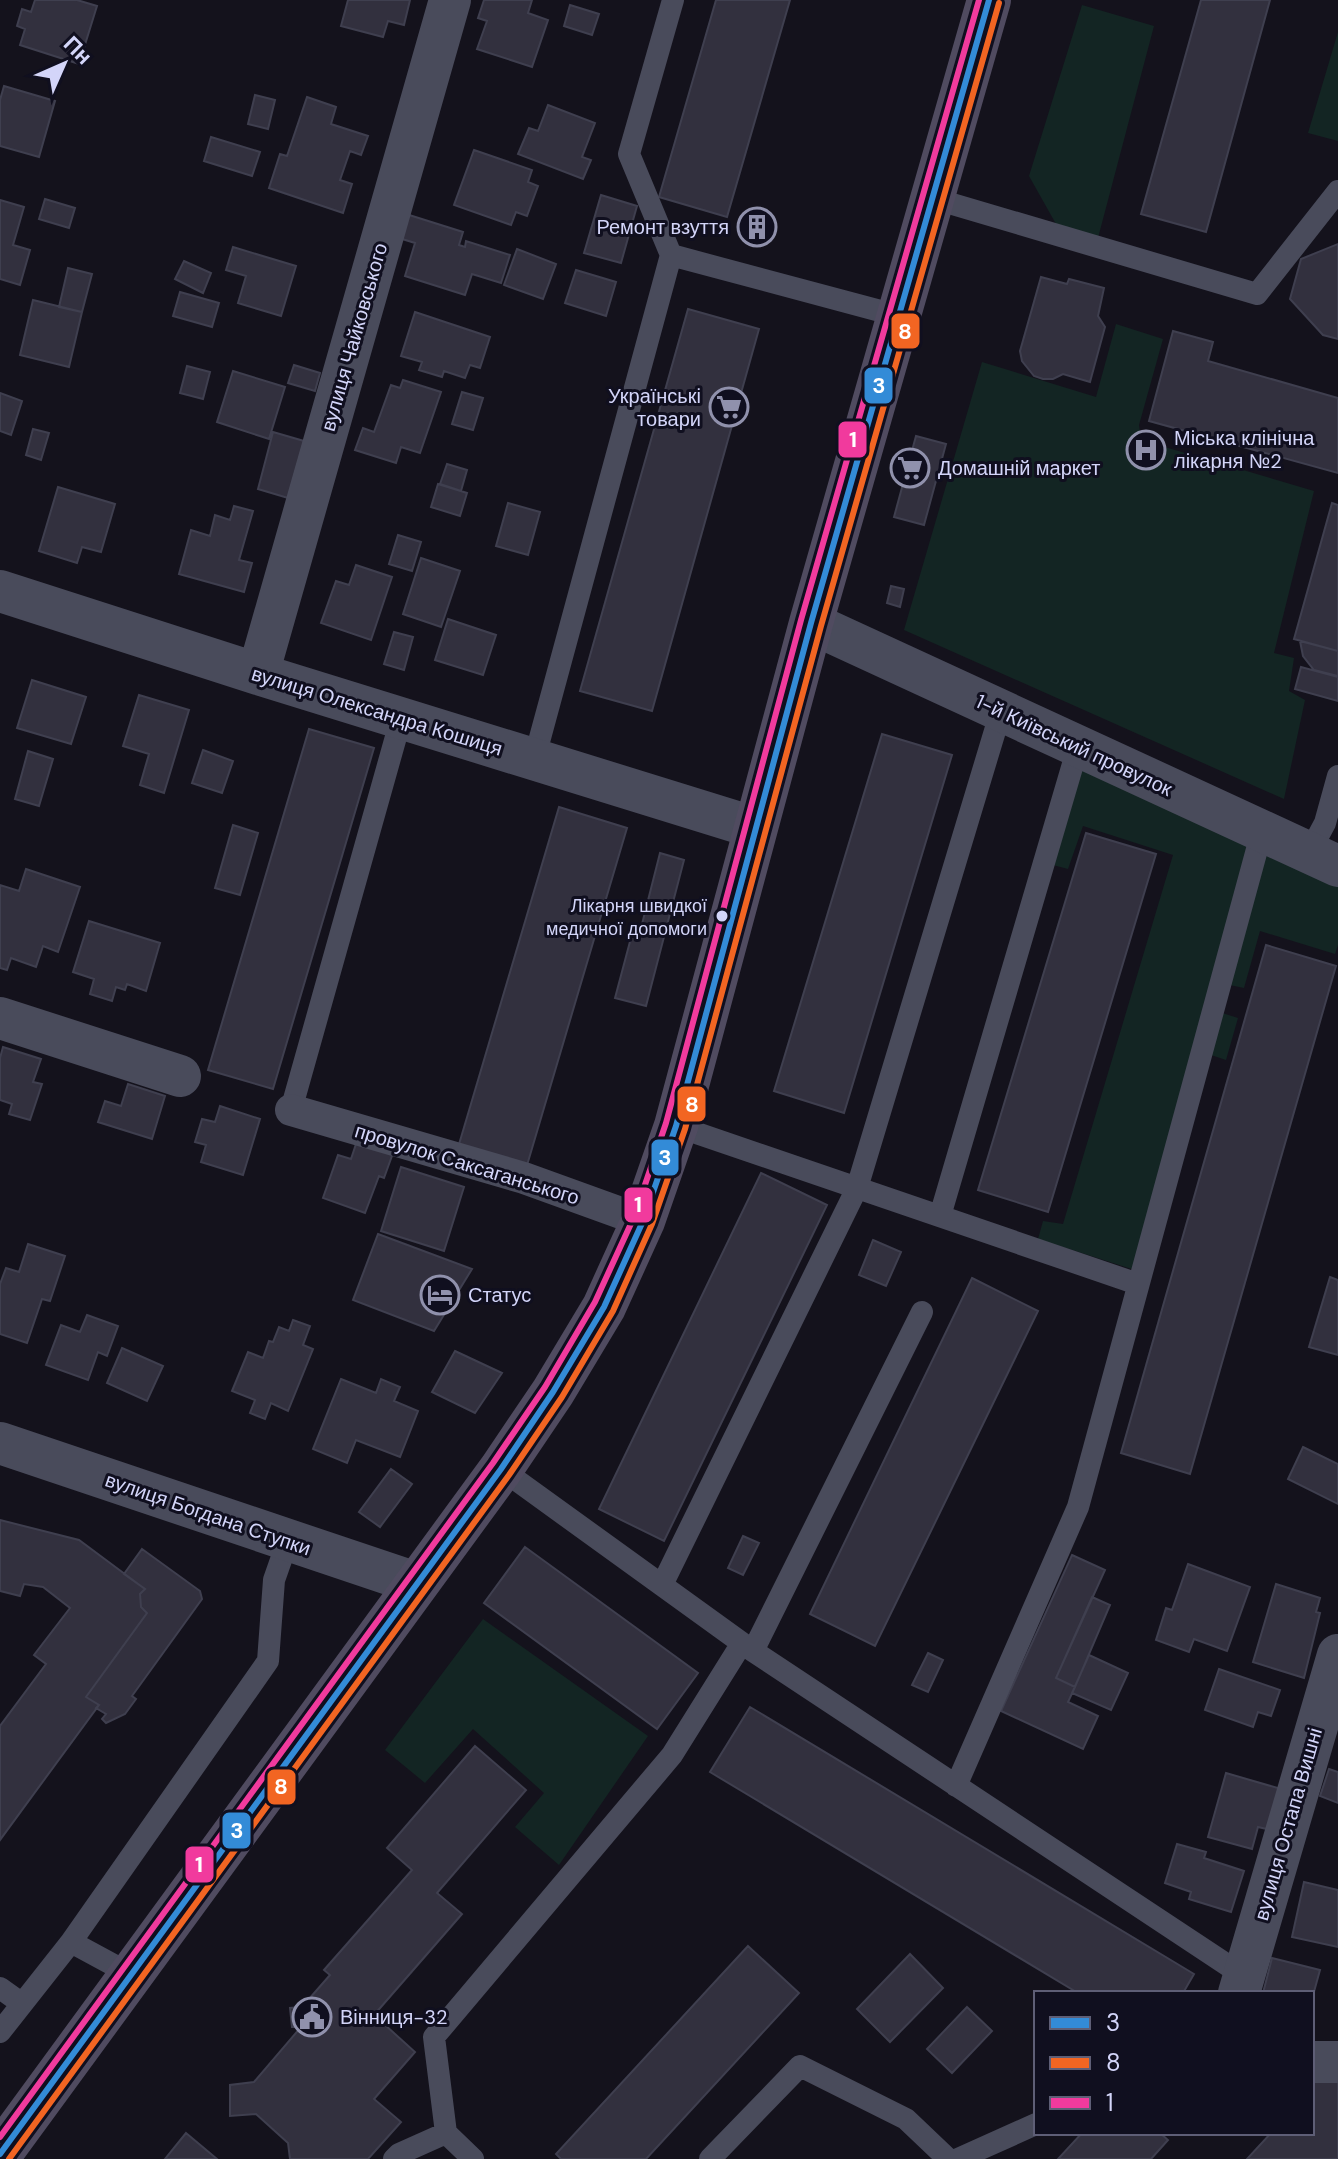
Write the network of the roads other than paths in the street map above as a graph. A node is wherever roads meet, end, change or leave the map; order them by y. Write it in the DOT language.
graph roads {
  1 [pos="450,0"];
  2 [pos="673,0"];
  3 [pos="989,0"];
  4 [pos="1338,191"];
  5 [pos="932,198"];
  6 [pos="671,255"];
  7 [pos="899,316"];
  8 [pos="0,591"];
  9 [pos="811,623"];
  10 [pos="258,674"];
  11 [pos="1001,711"];
  12 [pos="401,719"];
  13 [pos="1078,747"];
  14 [pos="534,760"];
  15 [pos="1338,776"];
  16 [pos="756,828"];
  17 [pos="1262,831"];
  18 [pos="1324,860"];
  19 [pos="0,1018"];
  20 [pos="180,1076"];
  21 [pos="291,1110"];
  22 [pos="676,1126"];
  23 [pos="857,1188"];
  24 [pos="940,1216"];
  25 [pos="643,1221"];
  26 [pos="1138,1284"];
  27 [pos="922,1312"];
  28 [pos="0,1443"];
  29 [pos="501,1469"];
  30 [pos="288,1540"];
  31 [pos="416,1583"];
  32 [pos="662,1585"];
  33 [pos="748,1647"];
  34 [pos="1338,1655"];
  35 [pos="956,1786"];
  36 [pos="71,1942"];
  37 [pos="132,1975"];
  38 [pos="1241,1985"];
  39 [pos="0,1988"];
  40 [pos="21,2003"];
  41 [pos="0,2032"];
  42 [pos="1314,2062"];
  43 [pos="1338,2062"];
  44 [pos="1034,2125"];
  45 [pos="446,2133"];
  46 [pos="0,2154"];
  47 [pos="394,2159"];
  48 [pos="473,2159"];
  49 [pos="710,2159"];
  50 [pos="948,2159"];
  51 [pos="958,2159"];
  1 -- 10 [label="street, вулиця Чайковського"];
  2 -- 6 [label="lane"];
  3 -- 5 [label="main road"];
  4 -- 5 [label="lane"];
  5 -- 7 [label="main road"];
  6 -- 7 [label="lane"];
  6 -- 14 [label="lane"];
  7 -- 9 [label="main road"];
  8 -- 10 [label="street, вулиця Олександра Кошиця"];
  9 -- 11 [label="street, 1-й Київський провулок"];
  9 -- 16 [label="main road"];
  10 -- 12 [label="street, вулиця Олександра Кошиця"];
  11 -- 13 [label="street, 1-й Київський провулок"];
  11 -- 23 [label="lane"];
  12 -- 14 [label="street, вулиця Олександра Кошиця"];
  12 -- 21 [label="lane"];
  13 -- 17 [label="street, 1-й Київський провулок"];
  13 -- 24 [label="lane"];
  14 -- 16 [label="street, вулиця Олександра Кошиця"];
  15 -- 18 [label="lane"];
  16 -- 22 [label="main road"];
  17 -- 18 [label="street, 1-й Київський провулок"];
  17 -- 26 [label="lane"];
  19 -- 20 [label="street"];
  21 -- 25 [label="street, провулок Саксаганського"];
  22 -- 23 [label="lane"];
  22 -- 25 [label="main road"];
  23 -- 24 [label="lane"];
  23 -- 32 [label="lane"];
  24 -- 26 [label="lane"];
  25 -- 29 [label="main road"];
  26 -- 35 [label="lane"];
  27 -- 33 [label="lane"];
  28 -- 30 [label="street, вулиця Богдана Ступки"];
  29 -- 31 [label="main road"];
  29 -- 32 [label="lane"];
  30 -- 31 [label="street, вулиця Богдана Ступки"];
  30 -- 36 [label="lane"];
  31 -- 37 [label="main road"];
  32 -- 33 [label="lane"];
  33 -- 35 [label="lane"];
  33 -- 45 [label="lane"];
  34 -- 38 [label="street, вулиця Остапа Вишні"];
  35 -- 38 [label="lane"];
  36 -- 37 [label="lane"];
  36 -- 40 [label="lane"];
  37 -- 46 [label="main road"];
  39 -- 40 [label="lane"];
  40 -- 41 [label="lane"];
  42 -- 43 [label="street"];
  44 -- 51 [label="lane"];
  45 -- 47 [label="lane"];
  45 -- 48 [label="lane"];
  49 -- 50 [label="lane"];
}
